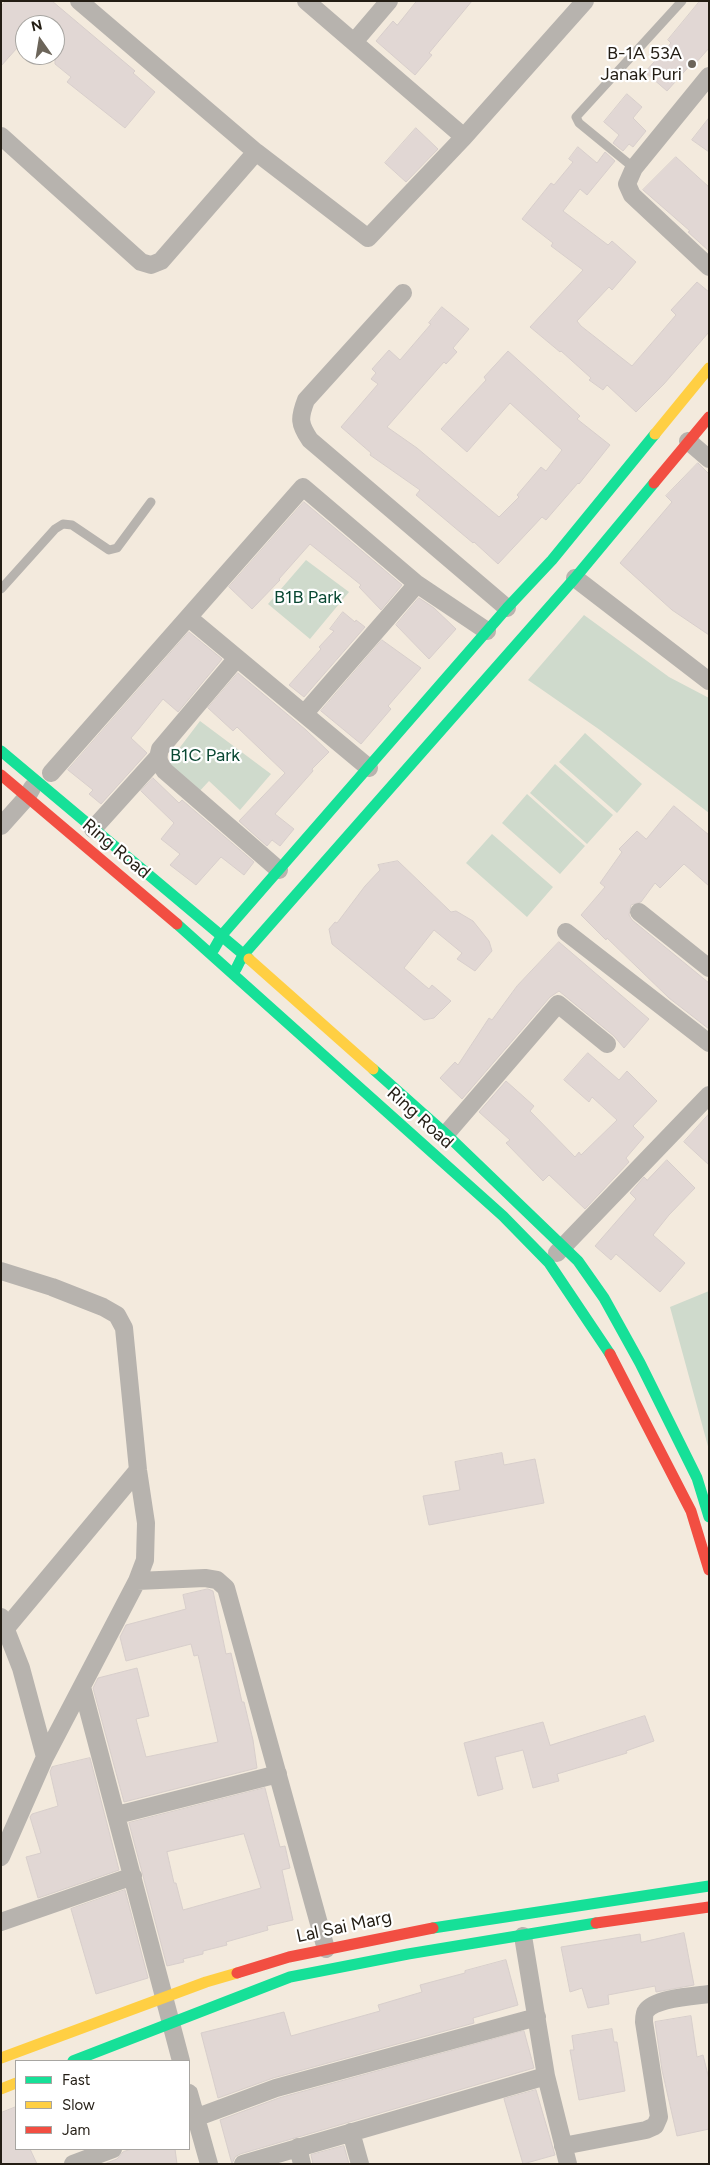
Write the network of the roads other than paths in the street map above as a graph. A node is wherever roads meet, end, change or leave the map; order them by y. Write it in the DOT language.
graph roads {
  1 [pos="79,1"];
  2 [pos="306,1"];
  3 [pos="389,1"];
  4 [pos="585,1"];
  5 [pos="682,1"];
  6 [pos="354,42"];
  7 [pos="709,76"];
  8 [pos="1,136"];
  9 [pos="464,137"];
  10 [pos="256,152"];
  11 [pos="634,168"];
  12 [pos="709,267"];
  13 [pos="403,292"];
  14 [pos="709,368"];
  15 [pos="709,417"];
  16 [pos="688,441"];
  17 [pos="709,459"];
  18 [pos="151,502"];
  19 [pos="564,569"];
  20 [pos="417,584"];
  21 [pos="1,589"];
  22 [pos="507,608"];
  23 [pos="189,618"];
  24 [pos="487,631"];
  25 [pos="237,658"];
  26 [pos="709,681"];
  27 [pos="304,714"];
  28 [pos="1,751"];
  29 [pos="158,757"];
  30 [pos="369,768"];
  31 [pos="1,774"];
  32 [pos="43,780"];
  33 [pos="27,797"];
  34 [pos="1,826"];
  35 [pos="94,828"];
  36 [pos="279,870"];
  37 [pos="638,912"];
  38 [pos="566,932"];
  39 [pos="222,935"];
  40 [pos="212,954"];
  41 [pos="243,955"];
  42 [pos="709,968"];
  43 [pos="233,973"];
  44 [pos="709,1042"];
  45 [pos="607,1044"];
  46 [pos="709,1096"];
  47 [pos="446,1134"];
  48 [pos="564,1246"];
  49 [pos="549,1263"];
  50 [pos="1,1271"];
  51 [pos="138,1470"];
  52 [pos="709,1517"];
  53 [pos="709,1567"];
  54 [pos="137,1581"];
  55 [pos="4,1622"];
  56 [pos="82,1687"];
  57 [pos="46,1757"];
  58 [pos="278,1774"];
  59 [pos="117,1815"];
  60 [pos="1,1857"];
  61 [pos="133,1876"];
  62 [pos="701,1876"];
  63 [pos="709,1886"];
  64 [pos="678,1891"];
  65 [pos="709,1907"];
  66 [pos="1,1922"];
  67 [pos="523,1936"];
  68 [pos="326,1949"];
  69 [pos="709,1994"];
  70 [pos="165,1998"];
  71 [pos="537,2017"];
  72 [pos="171,2024"];
  73 [pos="1,2058"];
  74 [pos="76,2060"];
  75 [pos="180,2060"];
  76 [pos="546,2076"];
  77 [pos="15,2083"];
  78 [pos="1,2089"];
  79 [pos="190,2102"];
  80 [pos="192,2119"];
  81 [pos="351,2132"];
  82 [pos="105,2155"];
  83 [pos="300,2156"];
  84 [pos="563,2158"];
  85 [pos="73,2164"];
  86 [pos="209,2164"];
  87 [pos="243,2164"];
  88 [pos="360,2164"];
  1 -- 10 [label="street"];
  2 -- 6 [label="street"];
  3 -- 6 [label="street"];
  4 -- 9 [label="street"];
  5 -- 11 [label="lane"];
  6 -- 9 [label="street"];
  7 -- 11 [label="street"];
  8 -- 10 [label="street"];
  9 -- 10 [label="street"];
  11 -- 12 [label="street"];
  13 -- 22 [label="street"];
  14 -- 19 [label="street"];
  15 -- 16 [label="street"];
  16 -- 17 [label="street"];
  16 -- 19 [label="street"];
  18 -- 21 [label="lane"];
  19 -- 22 [label="street"];
  19 -- 26 [label="street"];
  19 -- 41 [label="street"];
  20 -- 23 [label="street"];
  20 -- 24 [label="street"];
  20 -- 27 [label="street"];
  22 -- 24 [label="street"];
  23 -- 25 [label="street"];
  23 -- 32 [label="street"];
  24 -- 30 [label="street"];
  25 -- 27 [label="street"];
  25 -- 29 [label="street"];
  27 -- 30 [label="street"];
  28 -- 32 [label="street, Ring Road"];
  29 -- 35 [label="street"];
  29 -- 36 [label="street"];
  30 -- 36 [label="street"];
  31 -- 33 [label="street, Ring Road"];
  32 -- 33 [label="street"];
  32 -- 35 [label="street, Ring Road"];
  33 -- 34 [label="street"];
  33 -- 40 [label="street, Ring Road"];
  35 -- 39 [label="street, Ring Road"];
  36 -- 39 [label="street"];
  37 -- 42 [label="street"];
  38 -- 44 [label="street"];
  39 -- 40 [label="street"];
  39 -- 41 [label="street, Ring Road"];
  40 -- 43 [label="street, Ring Road"];
  41 -- 43 [label="street"];
  41 -- 47 [label="street, Ring Road"];
  43 -- 49 [label="street, Ring Road"];
  45 -- 47 [label="street"];
  46 -- 48 [label="street"];
  47 -- 48 [label="street, Ring Road"];
  48 -- 49 [label="street"];
  48 -- 52 [label="street, Ring Road"];
  49 -- 53 [label="street, Ring Road"];
  50 -- 51 [label="street"];
  51 -- 54 [label="street"];
  51 -- 55 [label="street"];
  54 -- 56 [label="street"];
  54 -- 58 [label="street"];
  55 -- 57 [label="street"];
  56 -- 57 [label="street"];
  56 -- 59 [label="street"];
  57 -- 60 [label="street"];
  58 -- 59 [label="street"];
  58 -- 68 [label="street"];
  59 -- 61 [label="street"];
  61 -- 66 [label="street"];
  61 -- 70 [label="street"];
  62 -- 64 [label="street"];
  63 -- 64 [label="street, Lal Sai Marg"];
  64 -- 68 [label="street, Lal Sai Marg"];
  65 -- 67 [label="street"];
  67 -- 71 [label="street"];
  67 -- 72 [label="street"];
  68 -- 70 [label="street, Lal Sai Marg"];
  69 -- 84 [label="street"];
  70 -- 72 [label="street"];
  70 -- 73 [label="street, Lal Sai Marg"];
  71 -- 76 [label="street"];
  71 -- 80 [label="street"];
  72 -- 74 [label="street"];
  72 -- 75 [label="street"];
  76 -- 81 [label="street"];
  76 -- 84 [label="street"];
  77 -- 78 [label="street"];
  79 -- 80 [label="street"];
  80 -- 86 [label="street"];
  81 -- 83 [label="street"];
  81 -- 88 [label="street"];
  82 -- 85 [label="street"];
  83 -- 87 [label="street"];
}
